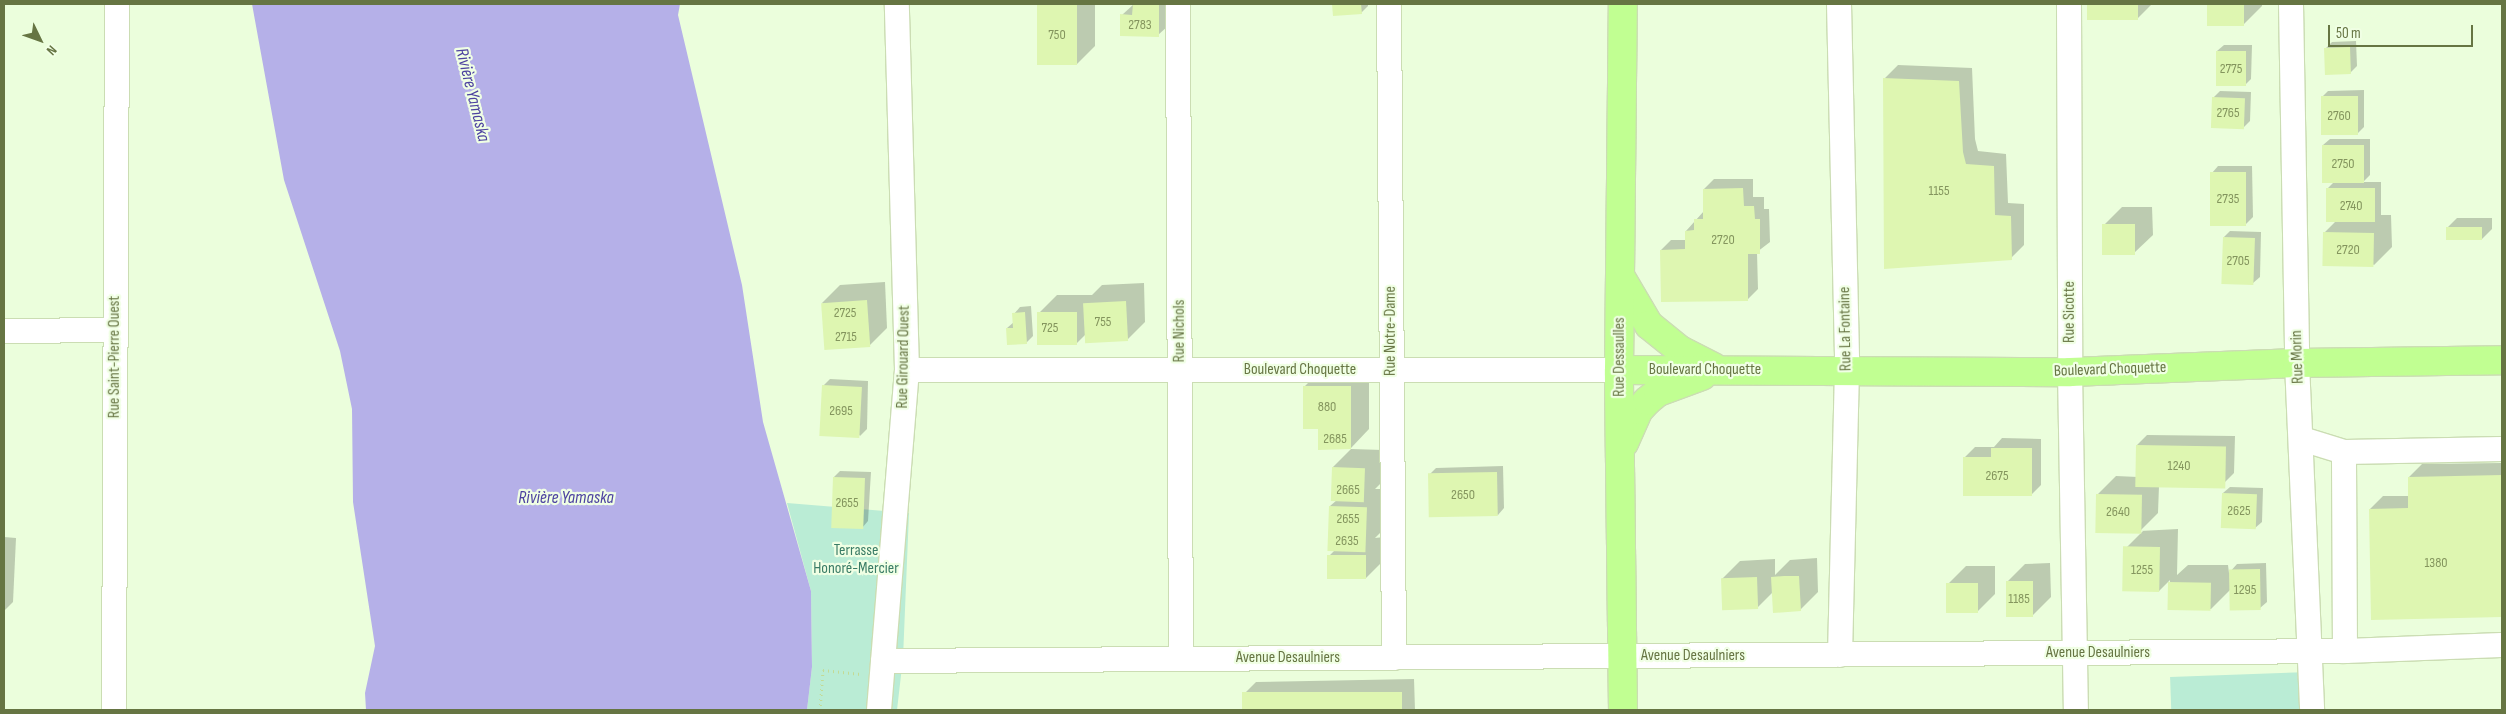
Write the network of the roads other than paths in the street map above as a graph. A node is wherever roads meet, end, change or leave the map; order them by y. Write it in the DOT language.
graph roads {
  1 [pos="117,4"];
  2 [pos="897,4"];
  3 [pos="1178,4"];
  4 [pos="1389,4"];
  5 [pos="1623,4"];
  6 [pos="1839,4"];
  7 [pos="2069,4"];
  8 [pos="2291,4"];
  9 [pos="1620,275"];
  10 [pos="115,330"];
  11 [pos="4,331"];
  12 [pos="2502,360"];
  13 [pos="2297,363"];
  14 [pos="907,370"];
  15 [pos="1180,370"];
  16 [pos="1392,370"];
  17 [pos="1619,370"];
  18 [pos="1720,370"];
  19 [pos="1847,370"];
  20 [pos="2070,372"];
  21 [pos="2302,439"];
  22 [pos="2502,448"];
  23 [pos="2344,452"];
  24 [pos="1620,460"];
  25 [pos="2502,645"];
  26 [pos="2311,652"];
  27 [pos="2345,652"];
  28 [pos="2075,653"];
  29 [pos="1840,655"];
  30 [pos="1622,656"];
  31 [pos="1394,658"];
  32 [pos="1181,659"];
  33 [pos="882,668"];
  34 [pos="114,710"];
  35 [pos="879,710"];
  36 [pos="1623,710"];
  37 [pos="2076,710"];
  38 [pos="2312,710"];
  1 -- 10 [label="street, Rue Saint-Pierre Ouest"];
  2 -- 14 [label="street, Rue Girouard Ouest"];
  3 -- 15 [label="street, Rue Nichols"];
  4 -- 16 [label="street, Rue Notre-Dame"];
  5 -- 9 [label="main road, Rue Dessaulles"];
  6 -- 19 [label="street, Rue La Fontaine"];
  7 -- 20 [label="street, Rue Sicotte"];
  8 -- 13 [label="street, Rue Morin"];
  9 -- 17 [label="main road, Rue Dessaulles"];
  9 -- 18 [label="main road"];
  10 -- 11 [label="street"];
  10 -- 34 [label="street, Rue Saint-Pierre Ouest"];
  12 -- 13 [label="main road, Boulevard Choquette"];
  13 -- 20 [label="main road, Boulevard Choquette"];
  13 -- 21 [label="street, Rue Morin"];
  14 -- 15 [label="street, Boulevard Choquette"];
  14 -- 33 [label="street, Rue Girouard Ouest"];
  15 -- 16 [label="street, Boulevard Choquette"];
  15 -- 32 [label="street, Rue Nichols"];
  16 -- 17 [label="street, Boulevard Choquette"];
  16 -- 31 [label="street, Rue Notre-Dame"];
  17 -- 18 [label="main road, Boulevard Choquette"];
  17 -- 24 [label="main road, Rue Dessaulles"];
  18 -- 19 [label="main road, Boulevard Choquette"];
  18 -- 24 [label="main road"];
  19 -- 20 [label="main road, Boulevard Choquette"];
  19 -- 29 [label="street, Rue La Fontaine"];
  20 -- 28 [label="street, Rue Sicotte"];
  21 -- 23 [label="street"];
  21 -- 26 [label="street, Rue Morin"];
  22 -- 23 [label="street"];
  23 -- 27 [label="street"];
  24 -- 30 [label="main road, Rue Dessaulles"];
  25 -- 27 [label="street, Avenue Desaulniers"];
  26 -- 27 [label="street, Avenue Desaulniers"];
  26 -- 28 [label="street, Avenue Desaulniers"];
  26 -- 38 [label="street, Rue Morin"];
  28 -- 29 [label="street, Avenue Desaulniers"];
  28 -- 37 [label="street, Rue Sicotte"];
  29 -- 30 [label="street, Avenue Desaulniers"];
  30 -- 31 [label="street, Avenue Desaulniers"];
  30 -- 36 [label="main road, Rue Dessaulles"];
  31 -- 32 [label="street, Avenue Desaulniers"];
  32 -- 33 [label="street, Avenue Desaulniers"];
  33 -- 35 [label="street, Rue Girouard Ouest"];
}
